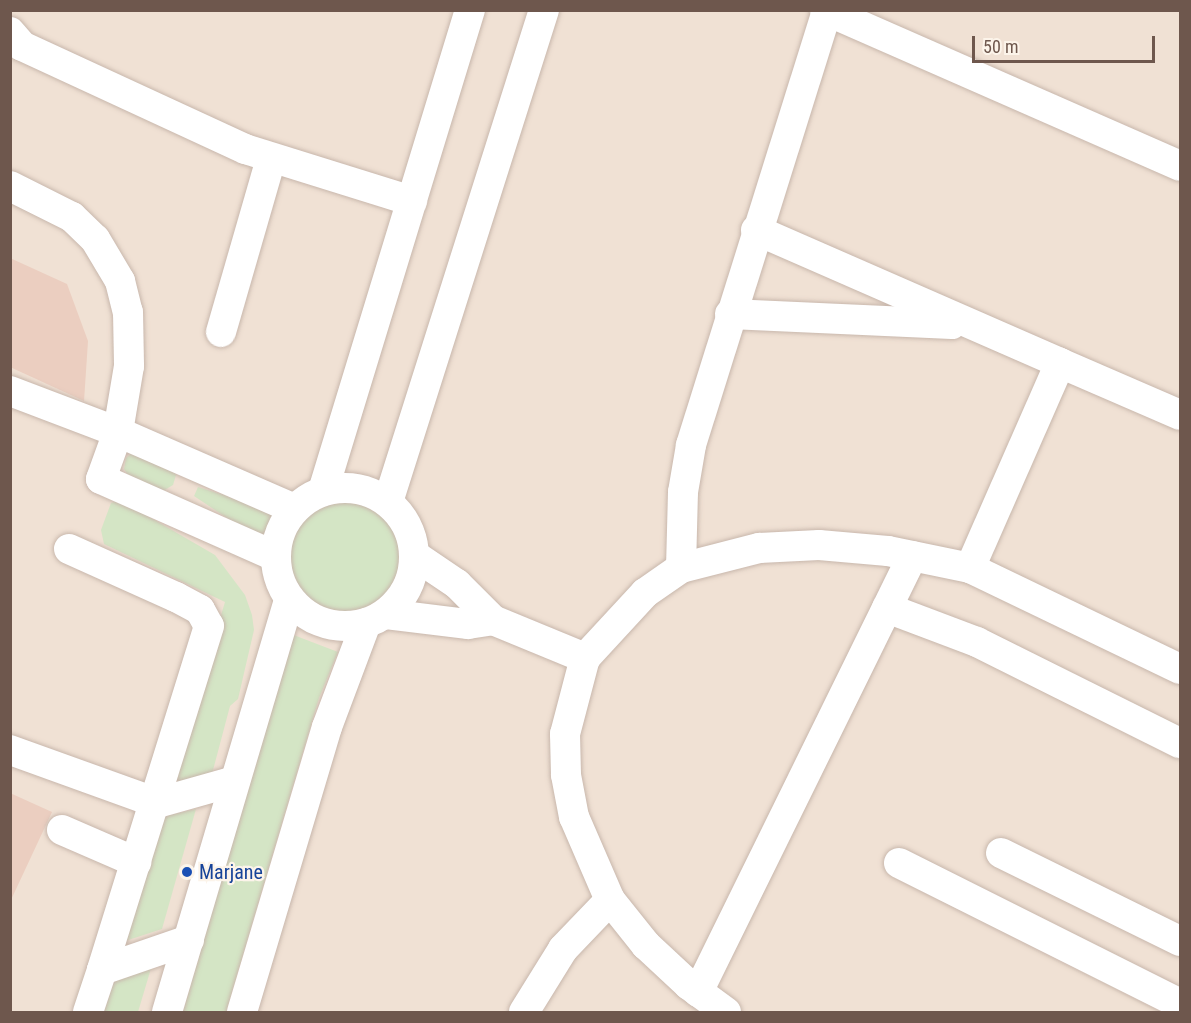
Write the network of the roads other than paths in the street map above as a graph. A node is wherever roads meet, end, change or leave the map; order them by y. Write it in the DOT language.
graph roads {
  1 [pos="470,10"];
  2 [pos="544,10"];
  3 [pos="826,11"];
  4 [pos="10,32"];
  5 [pos="271,159"];
  6 [pos="1180,166"];
  7 [pos="10,186"];
  8 [pos="412,201"];
  9 [pos="756,230"];
  10 [pos="730,314"];
  11 [pos="968,325"];
  12 [pos="220,333"];
  13 [pos="1060,363"];
  14 [pos="10,391"];
  15 [pos="1180,415"];
  16 [pos="118,432"];
  17 [pos="199,467"];
  18 [pos="322,491"];
  19 [pos="388,502"];
  20 [pos="294,509"];
  21 [pos="182,514"];
  22 [pos="69,549"];
  23 [pos="414,555"];
  24 [pos="275,556"];
  25 [pos="913,556"];
  26 [pos="681,568"];
  27 [pos="970,568"];
  28 [pos="289,599"];
  29 [pos="887,608"];
  30 [pos="376,619"];
  31 [pos="493,620"];
  32 [pos="585,658"];
  33 [pos="1180,669"];
  34 [pos="1180,743"];
  35 [pos="10,750"];
  36 [pos="235,782"];
  37 [pos="157,803"];
  38 [pos="62,830"];
  39 [pos="1001,853"];
  40 [pos="136,862"];
  41 [pos="899,863"];
  42 [pos="610,900"];
  43 [pos="189,939"];
  44 [pos="1180,940"];
  45 [pos="102,970"];
  46 [pos="698,992"];
  47 [pos="1180,1004"];
  48 [pos="88,1012"];
  49 [pos="167,1012"];
  50 [pos="242,1012"];
  51 [pos="524,1012"];
  52 [pos="726,1012"];
  1 -- 8 [label="street"];
  2 -- 19 [label="street"];
  3 -- 6 [label="street"];
  3 -- 9 [label="street"];
  4 -- 5 [label="street"];
  5 -- 8 [label="street"];
  5 -- 12 [label="street"];
  7 -- 16 [label="street"];
  8 -- 18 [label="street"];
  9 -- 10 [label="street"];
  9 -- 11 [label="street"];
  10 -- 11 [label="street"];
  10 -- 26 [label="street"];
  11 -- 13 [label="street"];
  13 -- 15 [label="street"];
  13 -- 27 [label="street"];
  14 -- 16 [label="street"];
  16 -- 17 [label="street"];
  16 -- 21 [label="street"];
  17 -- 20 [label="street"];
  17 -- 21 [label="street"];
  18 -- 19 [label="street"];
  18 -- 20 [label="street"];
  19 -- 23 [label="street"];
  20 -- 24 [label="street"];
  21 -- 24 [label="street"];
  22 -- 37 [label="street"];
  23 -- 30 [label="street"];
  23 -- 31 [label="street"];
  24 -- 28 [label="street"];
  25 -- 26 [label="street"];
  25 -- 27 [label="street"];
  25 -- 29 [label="street"];
  26 -- 32 [label="street"];
  27 -- 33 [label="street"];
  28 -- 30 [label="street"];
  28 -- 36 [label="street"];
  29 -- 34 [label="street"];
  29 -- 46 [label="street"];
  30 -- 31 [label="street"];
  30 -- 50 [label="street"];
  31 -- 32 [label="street"];
  32 -- 42 [label="street"];
  35 -- 37 [label="street"];
  36 -- 37 [label="street"];
  36 -- 43 [label="street"];
  37 -- 40 [label="street"];
  38 -- 40 [label="street"];
  39 -- 44 [label="street"];
  40 -- 45 [label="street"];
  41 -- 47 [label="street"];
  42 -- 46 [label="street"];
  42 -- 51 [label="street"];
  43 -- 45 [label="street"];
  43 -- 49 [label="street"];
  45 -- 48 [label="street"];
  46 -- 52 [label="street"];
}
